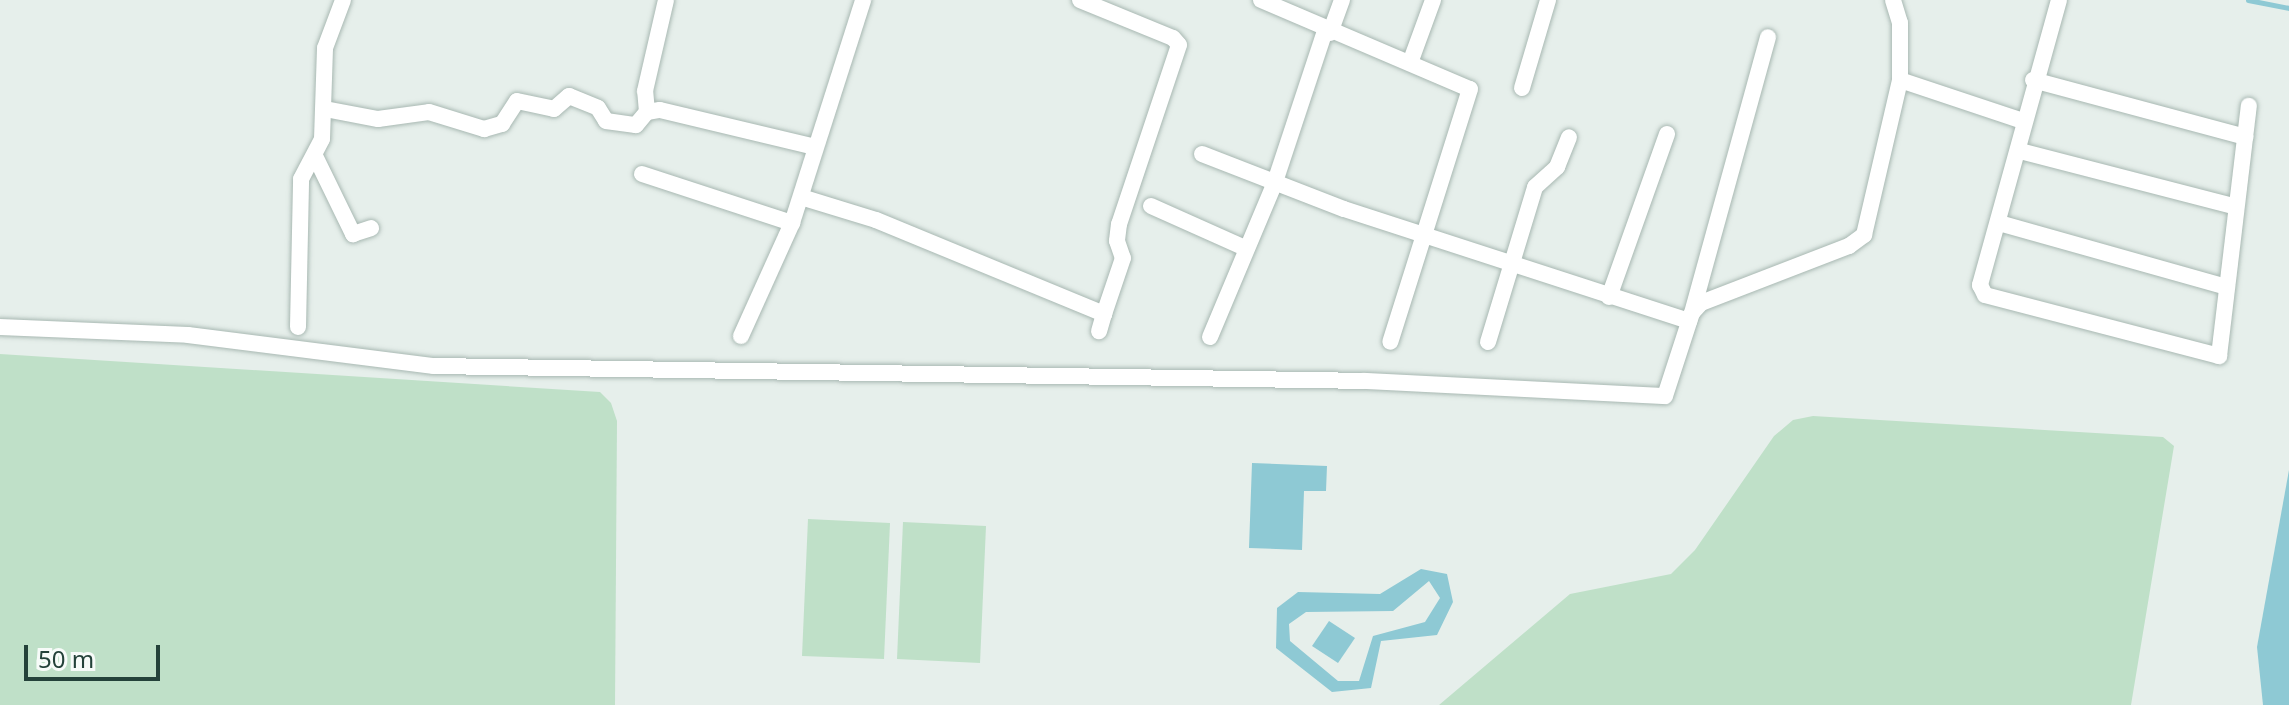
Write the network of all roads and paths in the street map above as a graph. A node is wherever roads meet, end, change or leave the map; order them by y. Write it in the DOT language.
graph roads {
  1 [pos="343,0"];
  2 [pos="666,0"];
  3 [pos="863,0"];
  4 [pos="1080,0"];
  5 [pos="1261,0"];
  6 [pos="1342,0"];
  7 [pos="1433,0"];
  8 [pos="1548,0"];
  9 [pos="1893,0"];
  10 [pos="2059,0"];
  11 [pos="1327,32"];
  12 [pos="1768,37"];
  13 [pos="1410,63"];
  14 [pos="1900,80"];
  15 [pos="2033,80"];
  16 [pos="1522,88"];
  17 [pos="2249,106"];
  18 [pos="325,109"];
  19 [pos="647,112"];
  20 [pos="2023,121"];
  21 [pos="1667,134"];
  22 [pos="1569,137"];
  23 [pos="2245,137"];
  24 [pos="815,147"];
  25 [pos="2020,151"];
  26 [pos="1202,154"];
  27 [pos="316,158"];
  28 [pos="642,174"];
  29 [pos="1275,182"];
  30 [pos="801,197"];
  31 [pos="1151,206"];
  32 [pos="2236,207"];
  33 [pos="792,223"];
  34 [pos="1999,223"];
  35 [pos="371,228"];
  36 [pos="1424,237"];
  37 [pos="1245,248"];
  38 [pos="1511,266"];
  39 [pos="2226,287"];
  40 [pos="1609,297"];
  41 [pos="1690,317"];
  42 [pos="0,327"];
  43 [pos="298,327"];
  44 [pos="741,336"];
  45 [pos="1210,337"];
  46 [pos="1390,342"];
  47 [pos="1488,342"];
  1 -- 18 [label="street"];
  2 -- 19 [label="street"];
  3 -- 24 [label="street"];
  4 -- 30 [label="street"];
  5 -- 11 [label="street"];
  6 -- 11 [label="street"];
  7 -- 13 [label="street"];
  8 -- 16 [label="street"];
  9 -- 14 [label="street"];
  10 -- 15 [label="street"];
  11 -- 13 [label="street"];
  11 -- 29 [label="street"];
  12 -- 41 [label="street"];
  13 -- 36 [label="street"];
  14 -- 20 [label="street"];
  14 -- 41 [label="street"];
  15 -- 20 [label="street"];
  15 -- 23 [label="street"];
  17 -- 23 [label="street"];
  18 -- 19 [label="street"];
  18 -- 27 [label="street"];
  19 -- 24 [label="street"];
  20 -- 25 [label="street"];
  21 -- 40 [label="street"];
  22 -- 38 [label="street"];
  23 -- 32 [label="street"];
  24 -- 30 [label="street"];
  25 -- 32 [label="street"];
  25 -- 34 [label="street"];
  26 -- 29 [label="street"];
  27 -- 35 [label="street"];
  27 -- 43 [label="street"];
  28 -- 33 [label="street"];
  29 -- 36 [label="street"];
  29 -- 37 [label="street"];
  30 -- 33 [label="street"];
  31 -- 37 [label="street"];
  32 -- 39 [label="street"];
  33 -- 44 [label="street"];
  34 -- 39 [label="street"];
  34 -- 39 [label="street"];
  36 -- 38 [label="street"];
  36 -- 46 [label="street"];
  37 -- 45 [label="street"];
  38 -- 40 [label="street"];
  38 -- 47 [label="street"];
  40 -- 41 [label="street"];
  41 -- 42 [label="street"];
}
